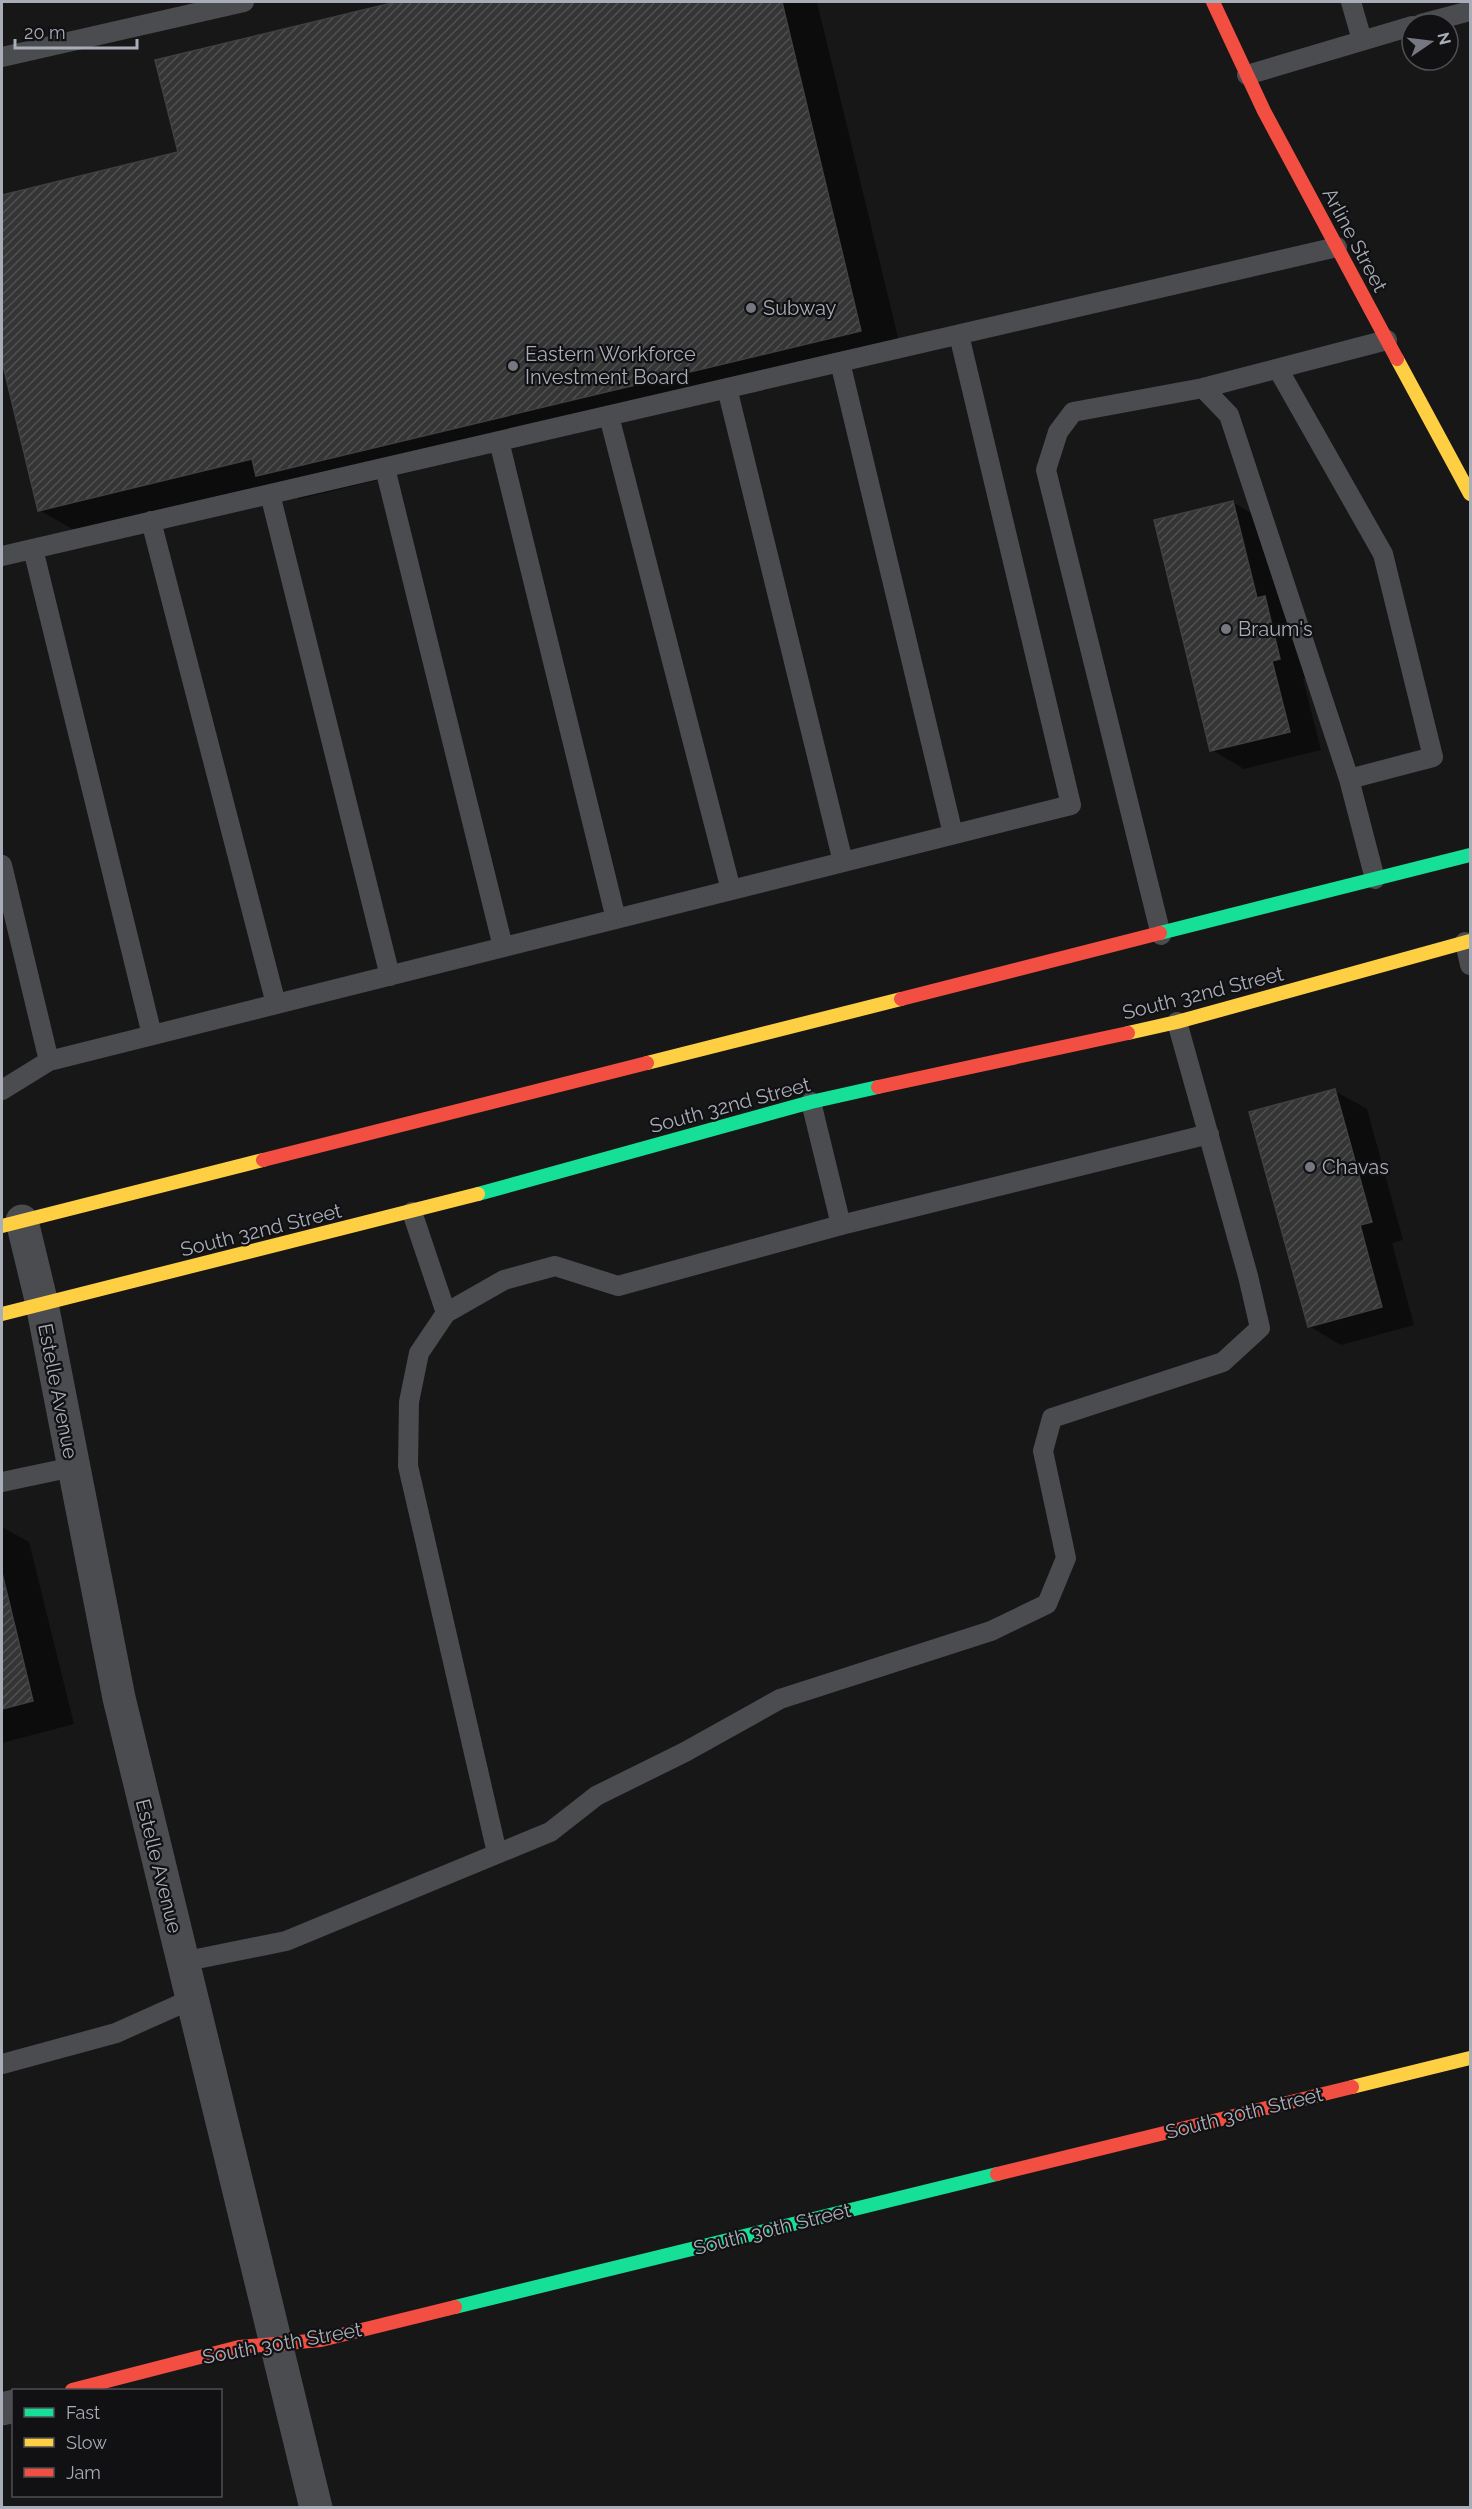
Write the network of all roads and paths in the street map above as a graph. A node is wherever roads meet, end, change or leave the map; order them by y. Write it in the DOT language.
graph roads {
  1 [pos="244,2"];
  2 [pos="1213,2"];
  3 [pos="1351,2"];
  4 [pos="1400,29"];
  5 [pos="1362,40"];
  6 [pos="2,57"];
  7 [pos="1247,75"];
  8 [pos="1336,247"];
  9 [pos="959,334"];
  10 [pos="1387,340"];
  11 [pos="840,362"];
  12 [pos="1278,369"];
  13 [pos="727,388"];
  14 [pos="1203,388"];
  15 [pos="609,416"];
  16 [pos="499,441"];
  17 [pos="385,468"];
  18 [pos="270,494"];
  19 [pos="1470,494"];
  20 [pos="150,521"];
  21 [pos="33,549"];
  22 [pos="2,556"];
  23 [pos="1348,780"];
  24 [pos="953,834"];
  25 [pos="1470,855"];
  26 [pos="843,862"];
  27 [pos="2,866"];
  28 [pos="1376,879"];
  29 [pos="731,890"];
  30 [pos="616,919"];
  31 [pos="1161,935"];
  32 [pos="1468,941"];
  33 [pos="503,947"];
  34 [pos="1470,964"];
  35 [pos="390,976"];
  36 [pos="276,1004"];
  37 [pos="1177,1022"];
  38 [pos="152,1035"];
  39 [pos="49,1061"];
  40 [pos="2,1090"];
  41 [pos="811,1102"];
  42 [pos="1209,1134"];
  43 [pos="412,1212"];
  44 [pos="12,1224"];
  45 [pos="841,1225"];
  46 [pos="42,1304"];
  47 [pos="446,1312"];
  48 [pos="2,1314"];
  49 [pos="73,1467"];
  50 [pos="2,1482"];
  51 [pos="497,1853"];
  52 [pos="182,1962"];
  53 [pos="192,1999"];
  54 [pos="1470,2058"];
  55 [pos="2,2064"];
  56 [pos="276,2344"];
  57 [pos="80,2389"];
  58 [pos="316,2508"];
  1 -- 6 [label="lane"];
  2 -- 7 [label="main road, Arline Street"];
  3 -- 5 [label="lane"];
  4 -- 5 [label="lane"];
  5 -- 7 [label="lane"];
  7 -- 8 [label="main road, Arline Street"];
  8 -- 9 [label="lane"];
  8 -- 10 [label="main road, Arline Street"];
  9 -- 11 [label="lane"];
  9 -- 24 [label="lane"];
  10 -- 12 [label="lane"];
  10 -- 19 [label="main road, Arline Street"];
  11 -- 13 [label="lane"];
  11 -- 24 [label="lane"];
  12 -- 14 [label="lane"];
  12 -- 23 [label="lane"];
  13 -- 15 [label="lane"];
  13 -- 26 [label="lane"];
  14 -- 23 [label="lane"];
  14 -- 31 [label="lane"];
  15 -- 16 [label="lane"];
  15 -- 29 [label="lane"];
  16 -- 17 [label="lane"];
  16 -- 30 [label="lane"];
  17 -- 18 [label="lane"];
  17 -- 33 [label="lane"];
  18 -- 20 [label="lane"];
  18 -- 35 [label="lane"];
  20 -- 21 [label="lane"];
  20 -- 36 [label="lane"];
  21 -- 22 [label="lane"];
  21 -- 38 [label="lane"];
  23 -- 28 [label="lane"];
  24 -- 26 [label="lane"];
  25 -- 28 [label="main road"];
  26 -- 29 [label="lane"];
  27 -- 39 [label="lane"];
  28 -- 31 [label="main road"];
  29 -- 30 [label="lane"];
  30 -- 33 [label="lane"];
  31 -- 44 [label="main road"];
  32 -- 34 [label="lane"];
  32 -- 37 [label="main road, South 32nd Street"];
  33 -- 35 [label="lane"];
  35 -- 36 [label="lane"];
  36 -- 38 [label="lane"];
  37 -- 41 [label="main road, South 32nd Street"];
  37 -- 42 [label="lane"];
  38 -- 39 [label="lane"];
  39 -- 40 [label="lane"];
  41 -- 43 [label="main road, South 32nd Street"];
  41 -- 45 [label="lane"];
  42 -- 45 [label="lane"];
  42 -- 51 [label="lane"];
  43 -- 46 [label="main road, South 32nd Street"];
  43 -- 47 [label="lane"];
  44 -- 46 [label="street, Estelle Avenue"];
  45 -- 47 [label="lane"];
  46 -- 48 [label="main road, South 32nd Street"];
  46 -- 49 [label="street, Estelle Avenue"];
  47 -- 51 [label="lane"];
  49 -- 50 [label="lane"];
  49 -- 52 [label="street, Estelle Avenue"];
  51 -- 52 [label="lane"];
  52 -- 53 [label="street, Estelle Avenue"];
  53 -- 55 [label="lane"];
  53 -- 56 [label="street, Estelle Avenue"];
  54 -- 56 [label="main road, South 30th Street"];
  56 -- 57 [label="main road, South 30th Street"];
  56 -- 58 [label="street, Estelle Avenue"];
}
